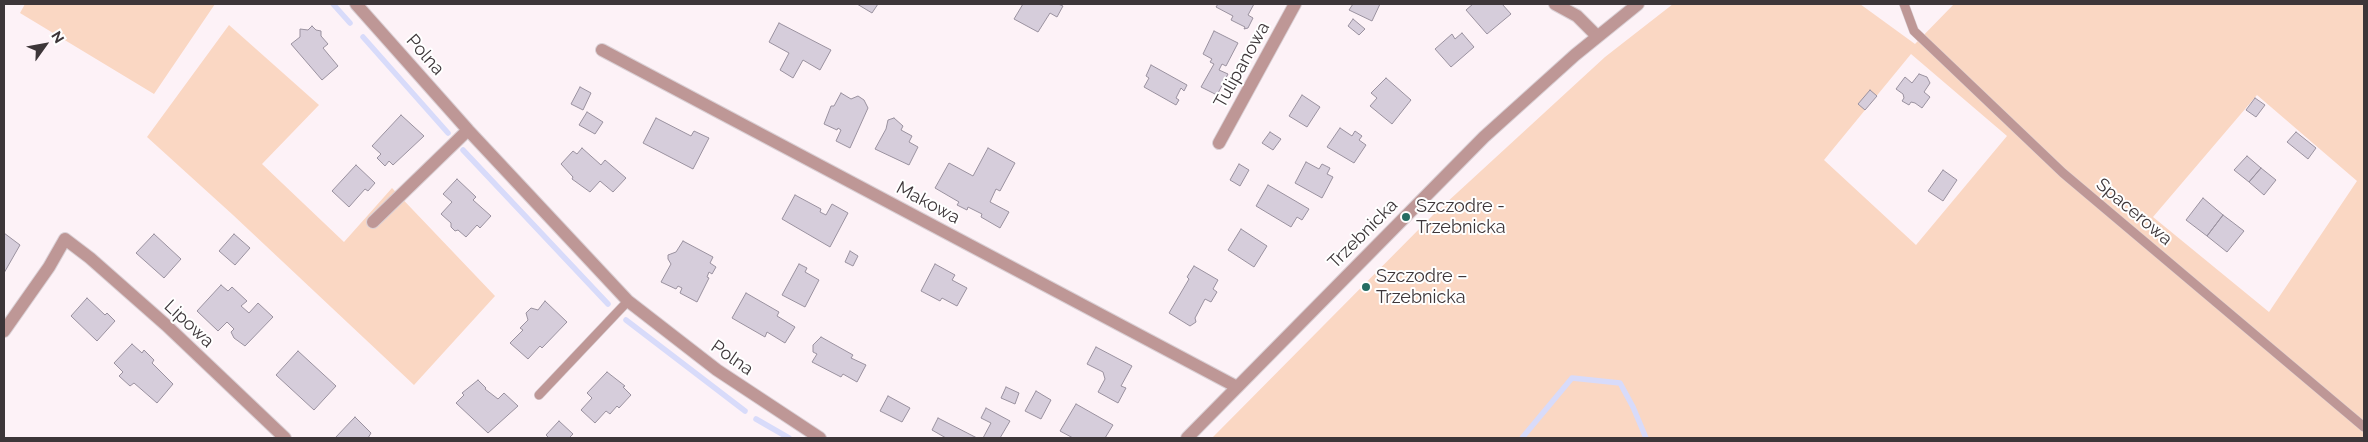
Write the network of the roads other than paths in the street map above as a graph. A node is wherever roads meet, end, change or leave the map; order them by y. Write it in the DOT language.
graph roads {
  1 [pos="356,4"];
  2 [pos="1295,4"];
  3 [pos="1555,4"];
  4 [pos="1638,4"];
  5 [pos="1904,4"];
  6 [pos="1597,36"];
  7 [pos="602,50"];
  8 [pos="468,130"];
  9 [pos="1219,143"];
  10 [pos="373,222"];
  11 [pos="628,301"];
  12 [pos="4,331"];
  13 [pos="1237,387"];
  14 [pos="540,396"];
  15 [pos="2364,427"];
  16 [pos="285,438"];
  17 [pos="820,438"];
  18 [pos="1187,438"];
  1 -- 8 [label="street, Polna"];
  2 -- 9 [label="street, Tulipanowa"];
  3 -- 6 [label="street"];
  4 -- 6 [label="street, Trzebnicka"];
  5 -- 15 [label="lane, Spacerowa"];
  6 -- 13 [label="street, Trzebnicka"];
  7 -- 13 [label="street, Makowa"];
  8 -- 10 [label="street"];
  8 -- 11 [label="street, Polna"];
  11 -- 14 [label="lane"];
  11 -- 17 [label="street, Polna"];
  12 -- 16 [label="street, Lipowa"];
  13 -- 18 [label="street, Trzebnicka"];
}
